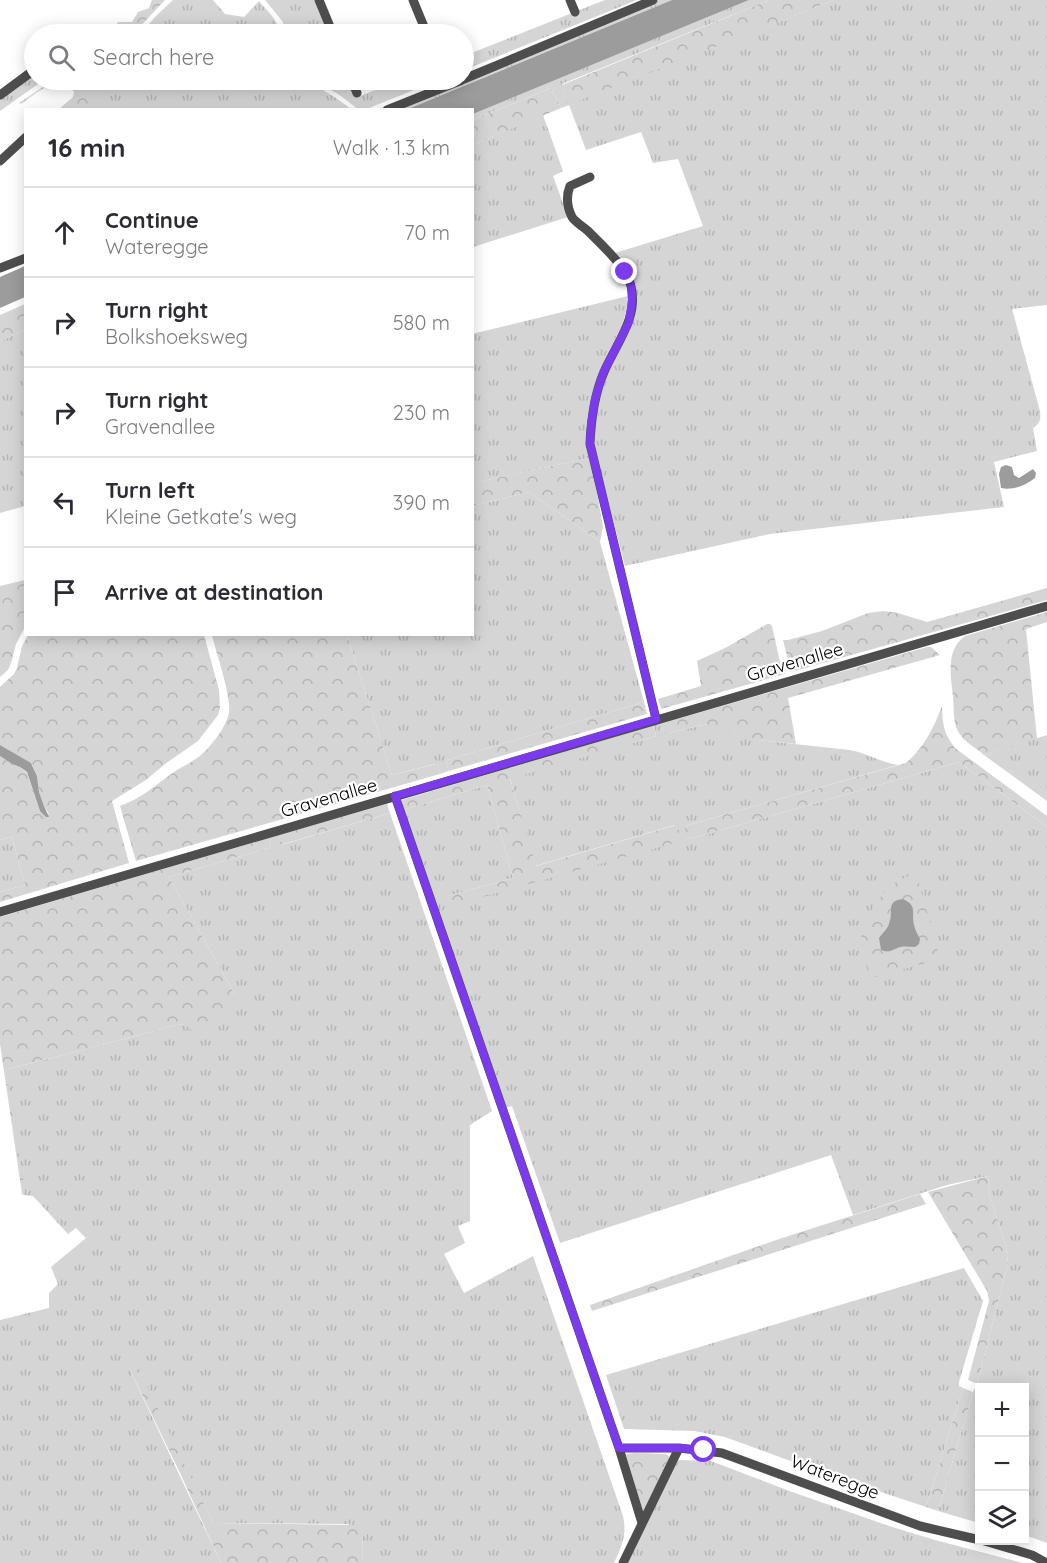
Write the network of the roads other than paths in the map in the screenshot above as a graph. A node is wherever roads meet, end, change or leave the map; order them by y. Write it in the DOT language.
graph roads {
  1 [pos="319,0"];
  2 [pos="413,0"];
  3 [pos="570,0"];
  4 [pos="653,0"];
  5 [pos="575,12"];
  6 [pos="329,24"];
  7 [pos="423,24"];
  8 [pos="474,74"];
  9 [pos="24,77"];
  10 [pos="356,90"];
  11 [pos="436,90"];
  12 [pos="357,93"];
  13 [pos="0,95"];
  14 [pos="392,108"];
  15 [pos="24,139"];
  16 [pos="0,161"];
  17 [pos="590,177"];
  18 [pos="24,259"];
  19 [pos="0,268"];
  20 [pos="1047,606"];
  21 [pos="656,719"];
  22 [pos="395,796"];
  23 [pos="0,912"];
  24 [pos="619,1448"];
  25 [pos="679,1448"];
  26 [pos="642,1523"];
  27 [pos="975,1539"];
  28 [pos="997,1545"];
  29 [pos="623,1563"];
  30 [pos="1047,1563"];
  1 -- 6 [label="street"];
  2 -- 7 [label="street"];
  3 -- 5 [label="street"];
  4 -- 8 [label="street"];
  9 -- 13 [label="street"];
  10 -- 12 [label="street"];
  11 -- 14 [label="street"];
  15 -- 16 [label="street"];
  17 -- 21 [label="street"];
  18 -- 19 [label="street"];
  20 -- 21 [label="street, Gravenallee"];
  21 -- 22 [label="street, Gravenallee"];
  22 -- 23 [label="street, Gravenallee"];
  22 -- 24 [label="street"];
  24 -- 25 [label="street, Wateregge"];
  24 -- 26 [label="street"];
  25 -- 26 [label="street"];
  25 -- 27 [label="street, Wateregge"];
  26 -- 29 [label="street"];
  28 -- 30 [label="street, Wateregge"];
}
